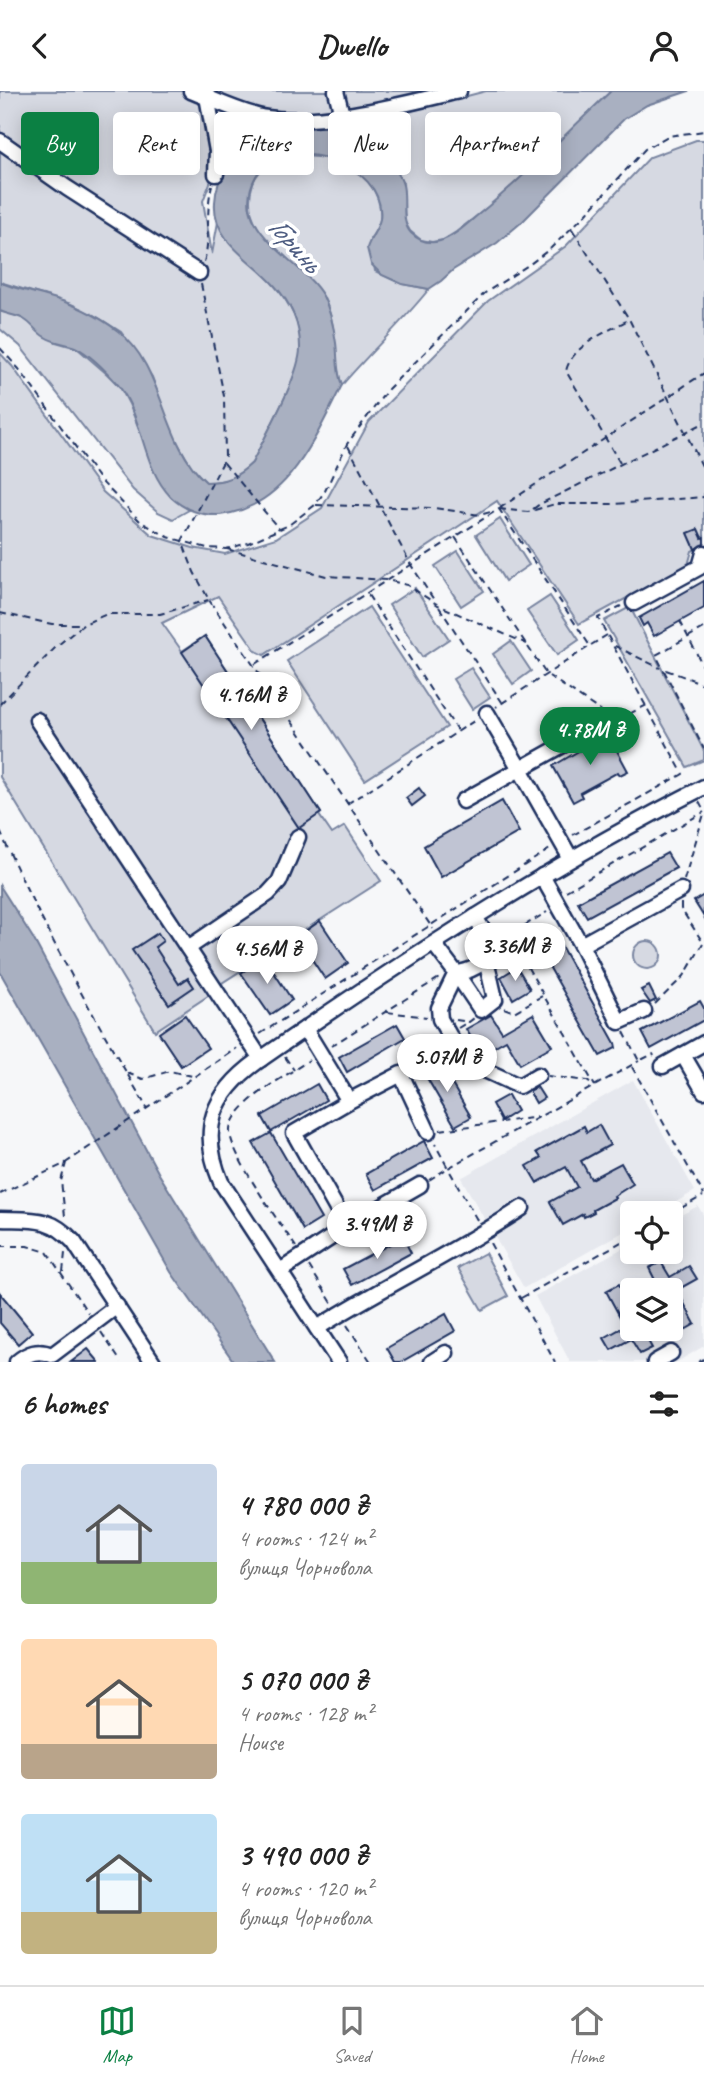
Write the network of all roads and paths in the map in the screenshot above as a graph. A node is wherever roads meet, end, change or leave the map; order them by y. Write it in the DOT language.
graph roads {
  1 [pos="191,91"];
  2 [pos="336,91"];
  3 [pos="459,91"];
  4 [pos="441,93"];
  5 [pos="206,94"];
  6 [pos="251,112"];
  7 [pos="341,112"];
  8 [pos="356,112"];
  9 [pos="704,131"];
  10 [pos="214,135"];
  11 [pos="0,141"];
  12 [pos="215,175"];
  13 [pos="572,228"];
  14 [pos="199,273"];
  15 [pos="629,319"];
  16 [pos="0,348"];
  17 [pos="704,373"];
  18 [pos="666,397"];
  19 [pos="704,423"];
  20 [pos="685,432"];
  21 [pos="604,437"];
  22 [pos="347,444"];
  23 [pos="223,462"];
  24 [pos="620,464"];
  25 [pos="704,470"];
  26 [pos="704,497"];
  27 [pos="314,505"];
  28 [pos="382,506"];
  29 [pos="499,509"];
  30 [pos="531,511"];
  31 [pos="279,530"];
  32 [pos="454,536"];
  33 [pos="182,541"];
  34 [pos="226,549"];
  35 [pos="704,553"];
  36 [pos="411,565"];
  37 [pos="387,580"];
  38 [pos="367,593"];
  39 [pos="209,600"];
  40 [pos="634,603"];
  41 [pos="438,605"];
  42 [pos="0,613"];
  43 [pos="598,618"];
  44 [pos="680,621"];
  45 [pos="83,624"];
  46 [pos="704,628"];
  47 [pos="608,635"];
  48 [pos="688,637"];
  49 [pos="527,644"];
  50 [pos="613,645"];
  51 [pos="590,646"];
  52 [pos="254,664"];
  53 [pos="704,668"];
  54 [pos="663,669"];
  55 [pos="546,674"];
  56 [pos="704,684"];
  57 [pos="503,703"];
  58 [pos="0,704"];
  59 [pos="647,705"];
  60 [pos="487,713"];
  61 [pos="37,720"];
  62 [pos="458,731"];
  63 [pos="588,731"];
  64 [pos="704,749"];
  65 [pos="520,769"];
  66 [pos="704,787"];
  67 [pos="463,801"];
  68 [pos="346,804"];
  69 [pos="704,813"];
  70 [pos="0,831"];
  71 [pos="298,837"];
  72 [pos="561,842"];
  73 [pos="571,859"];
  74 [pos="542,876"];
  75 [pos="681,890"];
  76 [pos="555,898"];
  77 [pos="475,916"];
  78 [pos="429,925"];
  79 [pos="510,935"];
  80 [pos="704,943"];
  81 [pos="434,944"];
  82 [pos="492,945"];
  83 [pos="581,945"];
  84 [pos="188,948"];
  85 [pos="486,960"];
  86 [pos="455,971"];
  87 [pos="543,995"];
  88 [pos="498,1003"];
  89 [pos="386,1011"];
  90 [pos="645,1011"];
  91 [pos="481,1014"];
  92 [pos="440,1019"];
  93 [pos="619,1022"];
  94 [pos="305,1029"];
  95 [pos="452,1039"];
  96 [pos="248,1041"];
  97 [pos="704,1043"];
  98 [pos="320,1053"];
  99 [pos="684,1055"];
  100 [pos="261,1059"];
  101 [pos="639,1061"];
  102 [pos="631,1066"];
  103 [pos="663,1066"];
  104 [pos="126,1073"];
  105 [pos="401,1074"];
  106 [pos="538,1075"];
  107 [pos="194,1077"];
  108 [pos="595,1086"];
  109 [pos="704,1091"];
  110 [pos="349,1101"];
  111 [pos="147,1109"];
  112 [pos="540,1117"];
  113 [pos="428,1132"];
  114 [pos="449,1168"];
  115 [pos="420,1185"];
  116 [pos="0,1194"];
  117 [pos="704,1195"];
  118 [pos="683,1207"];
  119 [pos="522,1208"];
  120 [pos="0,1219"];
  121 [pos="347,1227"];
  122 [pos="485,1233"];
  123 [pos="620,1243"];
  124 [pos="0,1246"];
  125 [pos="302,1255"];
  126 [pos="280,1271"];
  127 [pos="521,1298"];
  128 [pos="117,1306"];
  129 [pos="339,1314"];
  130 [pos="95,1322"];
  131 [pos="317,1328"];
  132 [pos="446,1353"];
  133 [pos="671,1353"];
  134 [pos="54,1358"];
  135 [pos="704,1359"];
  136 [pos="17,1362"];
  137 [pos="121,1362"];
  138 [pos="153,1362"];
  139 [pos="339,1362"];
  140 [pos="371,1362"];
  141 [pos="432,1362"];
  142 [pos="555,1362"];
  143 [pos="655,1362"];
  144 [pos="698,1362"];
  1 -- 5 [label="street"];
  2 -- 7 [label="street"];
  3 -- 4 [label="street"];
  4 -- 8 [label="street"];
  5 -- 6 [label="street"];
  5 -- 10 [label="street"];
  9 -- 13 [label="path"];
  11 -- 14 [label="street"];
  12 -- 14 [label="path"];
  13 -- 15 [label="path"];
  13 -- 22 [label="path"];
  14 -- 23 [label="path"];
  15 -- 18 [label="path"];
  15 -- 21 [label="path"];
  16 -- 33 [label="path"];
  17 -- 18 [label="path"];
  18 -- 20 [label="path"];
  18 -- 21 [label="path"];
  19 -- 20 [label="path"];
  20 -- 24 [label="path"];
  20 -- 25 [label="path"];
  21 -- 24 [label="path"];
  21 -- 29 [label="path"];
  22 -- 27 [label="path"];
  22 -- 28 [label="path"];
  23 -- 31 [label="path"];
  23 -- 33 [label="path"];
  24 -- 30 [label="path"];
  26 -- 30 [label="path"];
  27 -- 28 [label="path"];
  27 -- 31 [label="path"];
  28 -- 29 [label="path"];
  28 -- 36 [label="path"];
  29 -- 30 [label="path"];
  29 -- 32 [label="path"];
  29 -- 51 [label="path"];
  31 -- 34 [label="path"];
  32 -- 36 [label="path"];
  32 -- 49 [label="path"];
  33 -- 34 [label="path"];
  33 -- 39 [label="path"];
  34 -- 37 [label="path"];
  35 -- 40 [label="street"];
  36 -- 37 [label="path"];
  36 -- 41 [label="path"];
  37 -- 38 [label="path"];
  37 -- 41 [label="path"];
  38 -- 52 [label="path"];
  38 -- 62 [label="path"];
  39 -- 45 [label="path"];
  39 -- 52 [label="path"];
  41 -- 49 [label="path"];
  41 -- 57 [label="path"];
  42 -- 45 [label="path"];
  43 -- 47 [label="path"];
  44 -- 48 [label="path"];
  45 -- 58 [label="path"];
  46 -- 48 [label="path"];
  47 -- 50 [label="path"];
  47 -- 51 [label="path"];
  48 -- 53 [label="path"];
  48 -- 54 [label="path"];
  49 -- 55 [label="path"];
  50 -- 54 [label="path"];
  50 -- 59 [label="path"];
  51 -- 55 [label="path"];
  52 -- 68 [label="path"];
  54 -- 56 [label="path"];
  54 -- 64 [label="path"];
  55 -- 57 [label="path"];
  55 -- 59 [label="path"];
  57 -- 60 [label="path"];
  59 -- 72 [label="path"];
  60 -- 62 [label="path"];
  60 -- 65 [label="street"];
  61 -- 84 [label="street"];
  62 -- 68 [label="path"];
  63 -- 65 [label="street"];
  65 -- 67 [label="street"];
  65 -- 72 [label="street"];
  66 -- 73 [label="street"];
  68 -- 78 [label="path"];
  69 -- 75 [label="path"];
  69 -- 76 [label="path"];
  70 -- 104 [label="path"];
  71 -- 84 [label="street"];
  72 -- 73 [label="street"];
  72 -- 78 [label="path"];
  73 -- 74 [label="street"];
  74 -- 76 [label="street"];
  74 -- 77 [label="street"];
  75 -- 80 [label="path"];
  75 -- 83 [label="street"];
  76 -- 79 [label="path"];
  76 -- 83 [label="street"];
  77 -- 81 [label="street"];
  77 -- 82 [label="street"];
  78 -- 96 [label="path"];
  79 -- 82 [label="path"];
  79 -- 87 [label="path"];
  80 -- 90 [label="path"];
  81 -- 86 [label="street"];
  81 -- 94 [label="street"];
  82 -- 85 [label="street"];
  83 -- 93 [label="street"];
  84 -- 96 [label="street"];
  85 -- 86 [label="street"];
  85 -- 88 [label="street"];
  86 -- 88 [label="street"];
  86 -- 89 [label="path"];
  86 -- 92 [label="street"];
  87 -- 88 [label="path"];
  87 -- 108 [label="path"];
  89 -- 92 [label="path"];
  89 -- 98 [label="path"];
  90 -- 93 [label="street"];
  91 -- 92 [label="path"];
  92 -- 95 [label="street"];
  93 -- 101 [label="path"];
  94 -- 98 [label="street"];
  94 -- 100 [label="street"];
  95 -- 105 [label="path"];
  95 -- 106 [label="street"];
  96 -- 100 [label="street"];
  96 -- 107 [label="path"];
  97 -- 99 [label="street"];
  98 -- 110 [label="street"];
  98 -- 125 [label="path"];
  99 -- 103 [label="street"];
  99 -- 109 [label="street"];
  100 -- 126 [label="street"];
  101 -- 102 [label="path"];
  101 -- 103 [label="path"];
  102 -- 108 [label="path"];
  102 -- 117 [label="path"];
  104 -- 107 [label="path"];
  104 -- 111 [label="path"];
  105 -- 110 [label="street"];
  105 -- 113 [label="street"];
  106 -- 108 [label="path"];
  107 -- 111 [label="path"];
  108 -- 112 [label="path"];
  110 -- 121 [label="street"];
  111 -- 116 [label="path"];
  112 -- 113 [label="path"];
  112 -- 114 [label="path"];
  113 -- 114 [label="path"];
  114 -- 115 [label="path"];
  114 -- 122 [label="path"];
  115 -- 121 [label="street"];
  117 -- 118 [label="path"];
  119 -- 122 [label="street"];
  120 -- 128 [label="street"];
  121 -- 125 [label="street"];
  122 -- 127 [label="path"];
  122 -- 129 [label="street"];
  123 -- 127 [label="path"];
  124 -- 130 [label="path"];
  125 -- 126 [label="street"];
  125 -- 129 [label="path"];
  126 -- 131 [label="street"];
  127 -- 142 [label="path"];
  128 -- 130 [label="street"];
  128 -- 138 [label="street"];
  129 -- 131 [label="street"];
  129 -- 140 [label="path"];
  130 -- 134 [label="street"];
  130 -- 137 [label="path"];
  131 -- 139 [label="street"];
  132 -- 141 [label="street"];
  133 -- 143 [label="street"];
  134 -- 136 [label="street"];
  135 -- 144 [label="path"];
}
